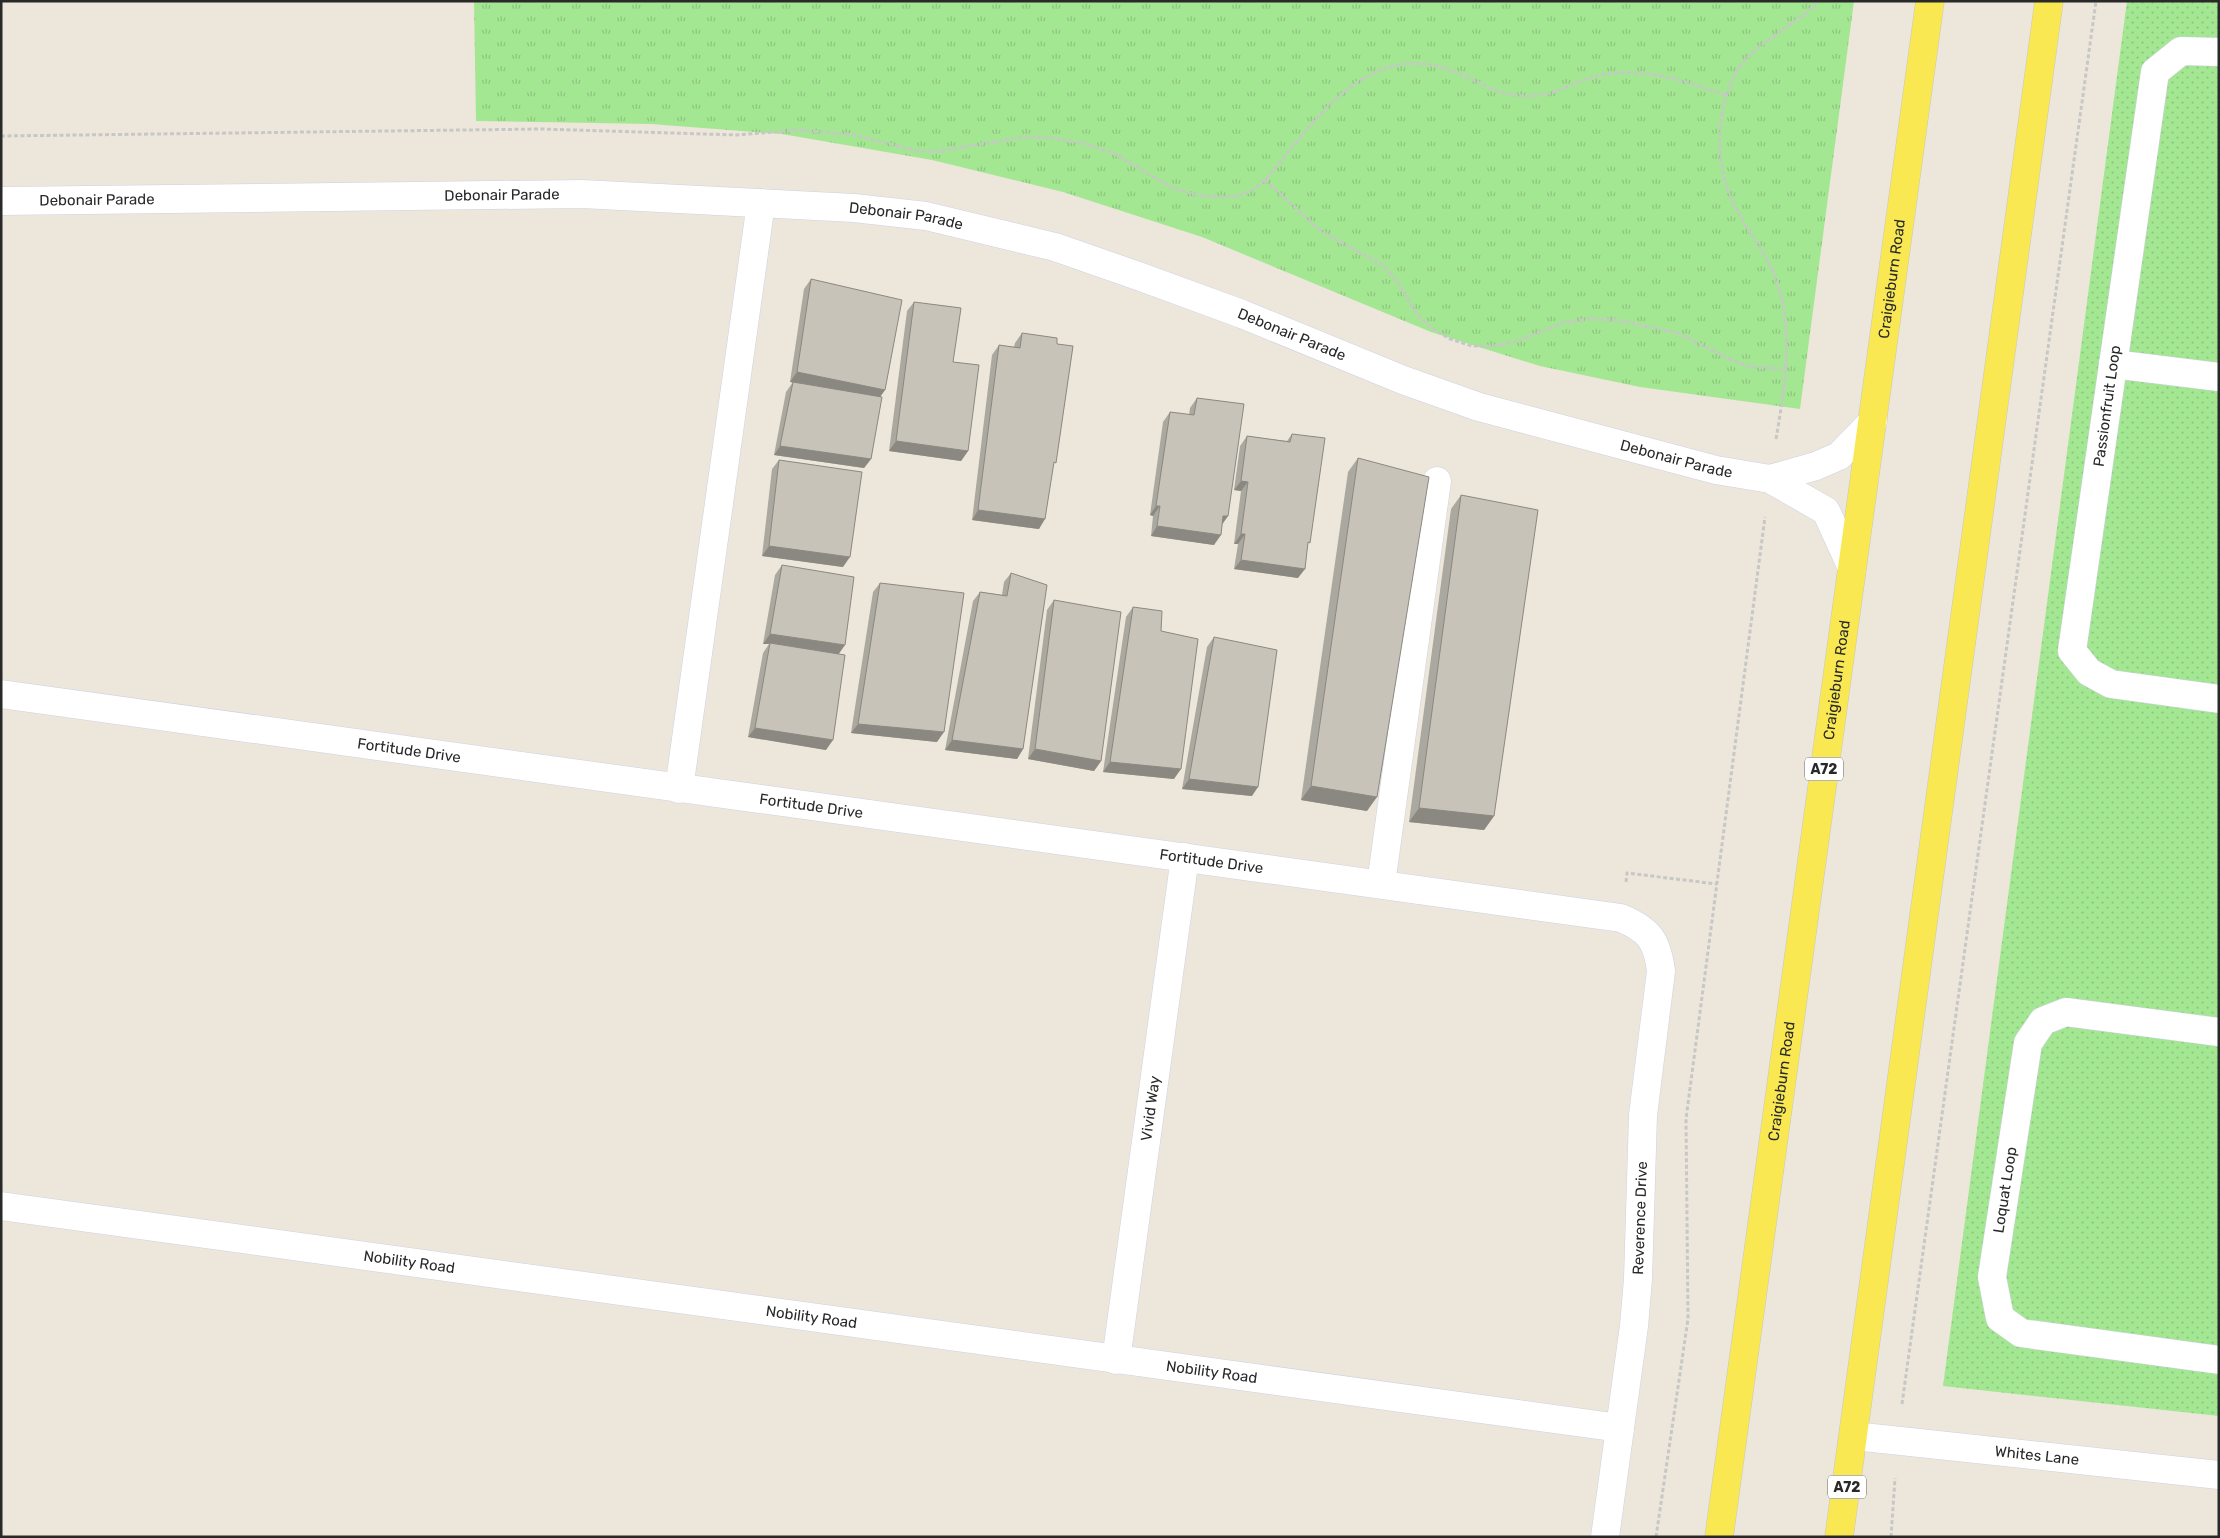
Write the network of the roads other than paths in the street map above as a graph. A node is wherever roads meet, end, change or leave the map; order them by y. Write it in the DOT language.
graph roads {
  1 [pos="1930,1"];
  2 [pos="2049,1"];
  3 [pos="2219,52"];
  4 [pos="1,201"];
  5 [pos="761,203"];
  6 [pos="2113,364"];
  7 [pos="2219,377"];
  8 [pos="1872,420"];
  9 [pos="1770,479"];
  10 [pos="1437,481"];
  11 [pos="1852,568"];
  12 [pos="1,694"];
  13 [pos="2219,699"];
  14 [pos="679,789"];
  15 [pos="1185,858"];
  16 [pos="1381,884"];
  17 [pos="1621,918"];
  18 [pos="2219,1032"];
  19 [pos="1,1206"];
  20 [pos="1116,1360"];
  21 [pos="2219,1360"];
  22 [pos="1620,1428"];
  23 [pos="1854,1436"];
  24 [pos="2219,1475"];
  25 [pos="1605,1537"];
  26 [pos="1719,1537"];
  27 [pos="1839,1537"];
  1 -- 8 [label="main road, Craigieburn Road / A72"];
  2 -- 23 [label="main road, A72"];
  3 -- 6 [label="street, Passionfruit Loop"];
  4 -- 5 [label="street, Debonair Parade"];
  5 -- 9 [label="street, Debonair Parade"];
  5 -- 14 [label="street"];
  6 -- 7 [label="street"];
  6 -- 13 [label="street, Passionfruit Loop"];
  8 -- 9 [label="street"];
  8 -- 11 [label="main road, Craigieburn Road / A72"];
  9 -- 11 [label="street"];
  10 -- 16 [label="street"];
  11 -- 26 [label="main road, Craigieburn Road / A72"];
  12 -- 14 [label="street, Fortitude Drive"];
  14 -- 15 [label="street, Fortitude Drive"];
  15 -- 16 [label="street, Fortitude Drive"];
  15 -- 20 [label="street, Vivid Way"];
  16 -- 17 [label="street, Fortitude Drive"];
  17 -- 22 [label="street, Reverence Drive"];
  18 -- 21 [label="street, Loquat Loop"];
  19 -- 20 [label="street, Nobility Road"];
  20 -- 22 [label="street, Nobility Road"];
  22 -- 25 [label="street, Reverence Drive"];
  23 -- 24 [label="street, Whites Lane"];
  23 -- 27 [label="main road, A72"];
}
